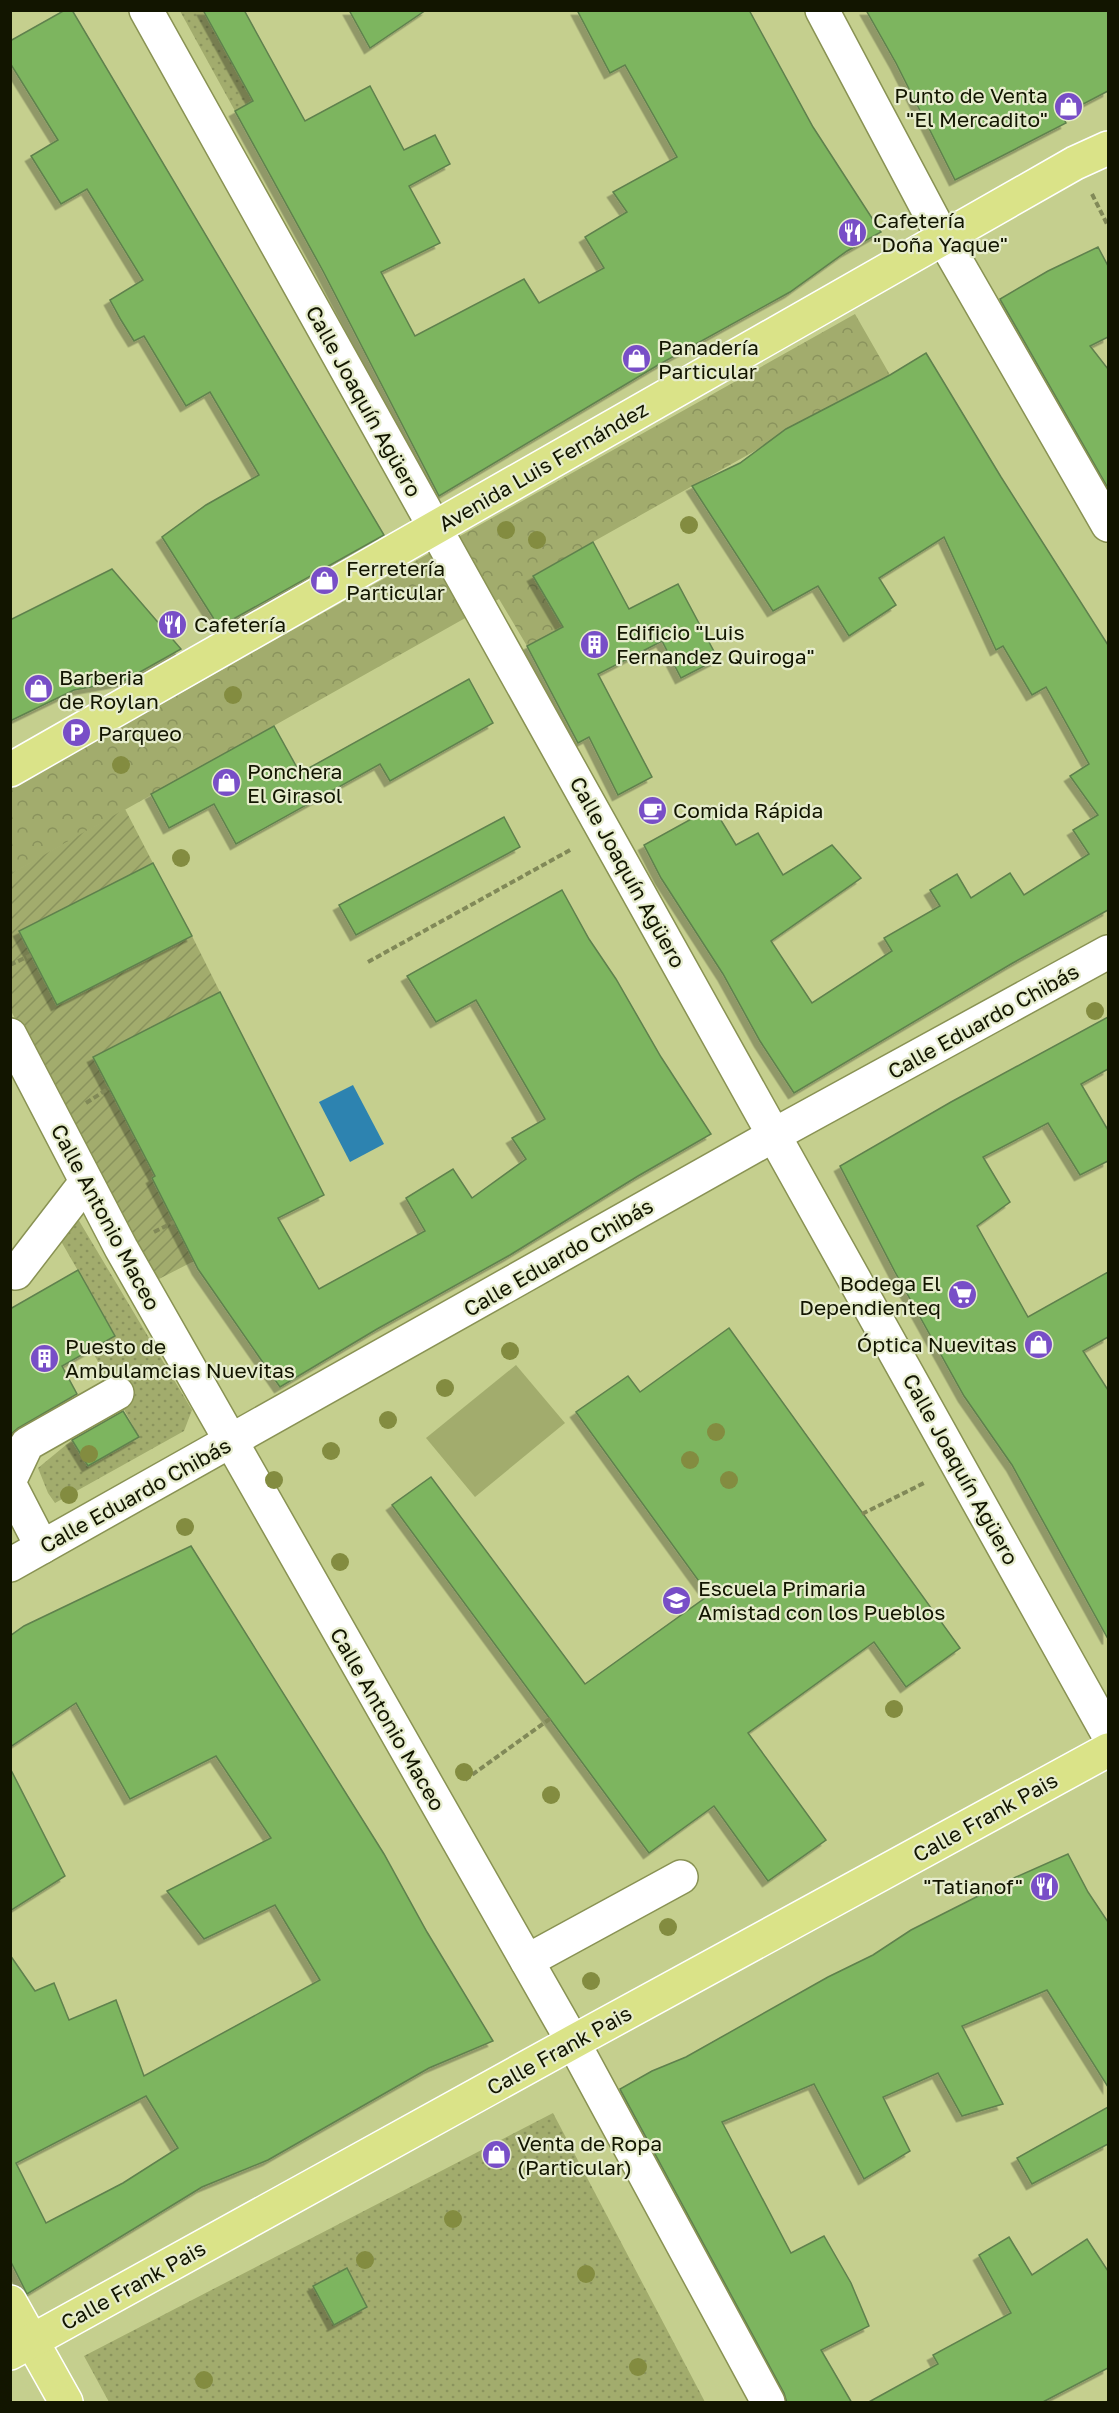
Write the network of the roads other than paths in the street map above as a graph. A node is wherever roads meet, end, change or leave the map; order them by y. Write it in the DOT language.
graph roads {
  1 [pos="146,10"];
  2 [pos="822,10"];
  3 [pos="1108,148"];
  4 [pos="943,238"];
  5 [pos="1108,525"];
  6 [pos="435,528"];
  7 [pos="10,770"];
  8 [pos="1108,952"];
  9 [pos="10,1035"];
  10 [pos="774,1135"];
  11 [pos="86,1182"];
  12 [pos="16,1273"];
  13 [pos="117,1394"];
  14 [pos="231,1442"];
  15 [pos="10,1480"];
  16 [pos="10,1485"];
  17 [pos="42,1548"];
  18 [pos="10,1565"];
  19 [pos="1108,1734"];
  20 [pos="1108,1750"];
  21 [pos="681,1877"];
  22 [pos="527,1961"];
  23 [pos="573,2042"];
  24 [pos="10,2302"];
  25 [pos="22,2346"];
  26 [pos="66,2403"];
  27 [pos="768,2403"];
  1 -- 6 [label="street, Calle Joaquín Agüero"];
  2 -- 4 [label="street"];
  3 -- 4 [label="main road, Avenida Luis Fernández"];
  4 -- 5 [label="street"];
  4 -- 6 [label="main road, Avenida Luis Fernández"];
  6 -- 7 [label="main road, Avenida Luis Fernández"];
  6 -- 10 [label="street, Calle Joaquín Agüero"];
  8 -- 10 [label="street, Calle Eduardo Chibás"];
  9 -- 11 [label="street, Calle Antonio Maceo"];
  10 -- 14 [label="street, Calle Eduardo Chibás"];
  10 -- 19 [label="street, Calle Joaquín Agüero"];
  11 -- 12 [label="street"];
  11 -- 14 [label="street, Calle Antonio Maceo"];
  13 -- 15 [label="street"];
  14 -- 17 [label="street, Calle Eduardo Chibás"];
  14 -- 22 [label="street, Calle Antonio Maceo"];
  16 -- 17 [label="street"];
  17 -- 18 [label="street, Calle Eduardo Chibás"];
  20 -- 23 [label="main road, Calle Frank Pais"];
  21 -- 22 [label="street"];
  22 -- 23 [label="street, Calle Antonio Maceo"];
  23 -- 25 [label="main road, Calle Frank Pais"];
  23 -- 27 [label="street, Calle Antonio Maceo"];
  24 -- 25 [label="main road"];
  25 -- 26 [label="main road"];
}
